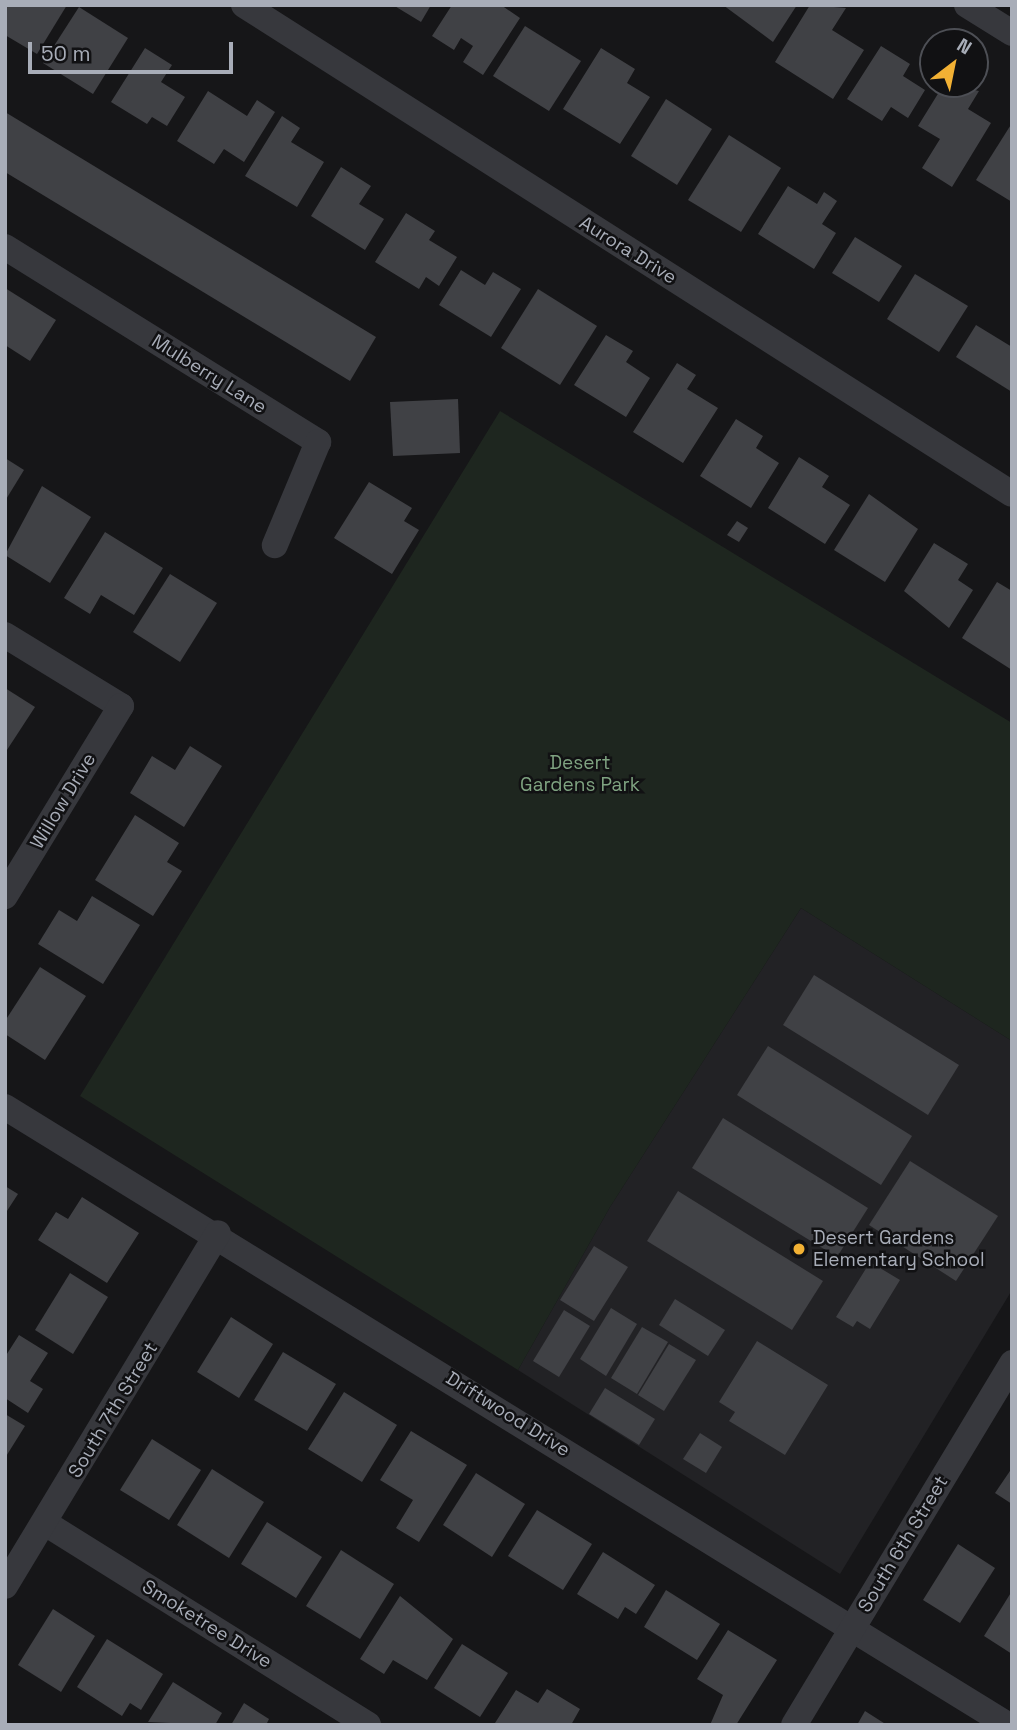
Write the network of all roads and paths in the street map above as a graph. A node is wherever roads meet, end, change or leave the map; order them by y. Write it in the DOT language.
graph roads {
  1 [pos="244,5"];
  2 [pos="967,5"];
  3 [pos="1012,33"];
  4 [pos="5,247"];
  5 [pos="1012,494"];
  6 [pos="275,545"];
  7 [pos="5,635"];
  8 [pos="5,896"];
  9 [pos="5,1107"];
  10 [pos="218,1233"];
  11 [pos="1012,1363"];
  12 [pos="46,1522"];
  13 [pos="5,1586"];
  14 [pos="852,1628"];
  15 [pos="368,1725"];
  16 [pos="793,1725"];
  17 [pos="1008,1725"];
  1 -- 5 [label="street, Aurora Drive"];
  2 -- 3 [label="street"];
  4 -- 6 [label="street, Mulberry Lane"];
  7 -- 8 [label="street, Willow Drive"];
  9 -- 10 [label="street, Driftwood Drive"];
  10 -- 12 [label="street, South 7th Street"];
  10 -- 14 [label="street, Driftwood Drive"];
  11 -- 14 [label="street, South 6th Street"];
  12 -- 13 [label="street, South 7th Street"];
  12 -- 15 [label="street, Smoketree Drive"];
  14 -- 16 [label="street, South 6th Street"];
  14 -- 17 [label="street, Driftwood Drive"];
}
